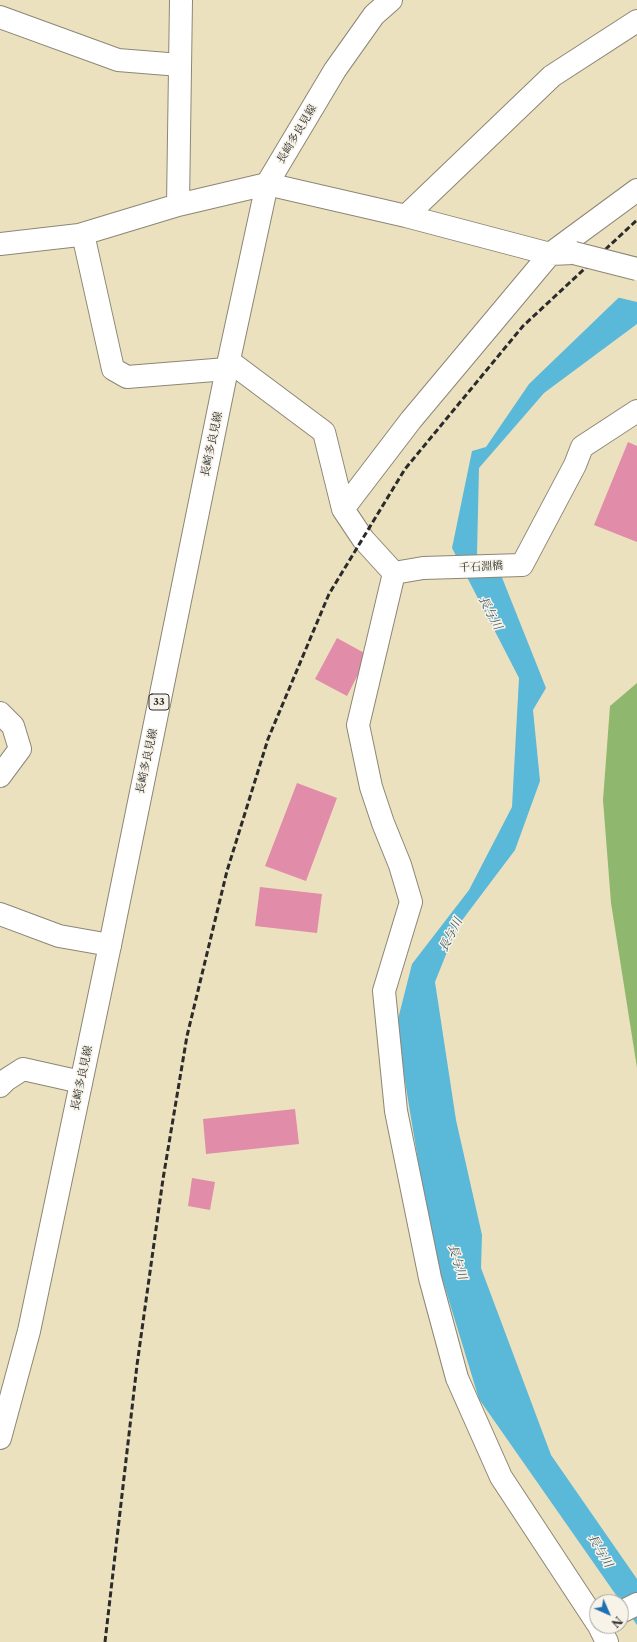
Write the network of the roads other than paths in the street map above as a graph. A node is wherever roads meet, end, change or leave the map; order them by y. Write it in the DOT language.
graph roads {
  1 [pos="181,0"];
  2 [pos="391,0"];
  3 [pos="0,17"];
  4 [pos="637,21"];
  5 [pos="180,65"];
  6 [pos="267,184"];
  7 [pos="637,190"];
  8 [pos="178,205"];
  9 [pos="406,216"];
  10 [pos="83,234"];
  11 [pos="0,244"];
  12 [pos="550,254"];
  13 [pos="637,268"];
  14 [pos="228,365"];
  15 [pos="637,411"];
  16 [pos="343,509"];
  17 [pos="394,573"];
  18 [pos="0,712"];
  19 [pos="0,776"];
  20 [pos="0,914"];
  21 [pos="110,945"];
  22 [pos="81,1082"];
  23 [pos="0,1086"];
  24 [pos="0,1438"];
  25 [pos="589,1611"];
  1 -- 5 [label="street"];
  2 -- 6 [label="street, 長崎多良見線 / 33"];
  3 -- 5 [label="street"];
  4 -- 9 [label="street"];
  5 -- 8 [label="street"];
  6 -- 8 [label="street"];
  6 -- 9 [label="street"];
  6 -- 14 [label="street, 長崎多良見線 / 33"];
  7 -- 12 [label="street"];
  8 -- 10 [label="street"];
  9 -- 12 [label="street"];
  10 -- 11 [label="street"];
  10 -- 14 [label="street"];
  12 -- 13 [label="street, bridge"];
  12 -- 16 [label="street"];
  14 -- 16 [label="street"];
  14 -- 21 [label="street, 長崎多良見線 / 33"];
  15 -- 17 [label="street, 千石淵橋"];
  16 -- 17 [label="street"];
  17 -- 25 [label="street"];
  18 -- 19 [label="street"];
  20 -- 21 [label="street"];
  21 -- 22 [label="street, 長崎多良見線 / 33"];
  22 -- 23 [label="street"];
  22 -- 24 [label="street, 長崎多良見線 / 33"];
}
